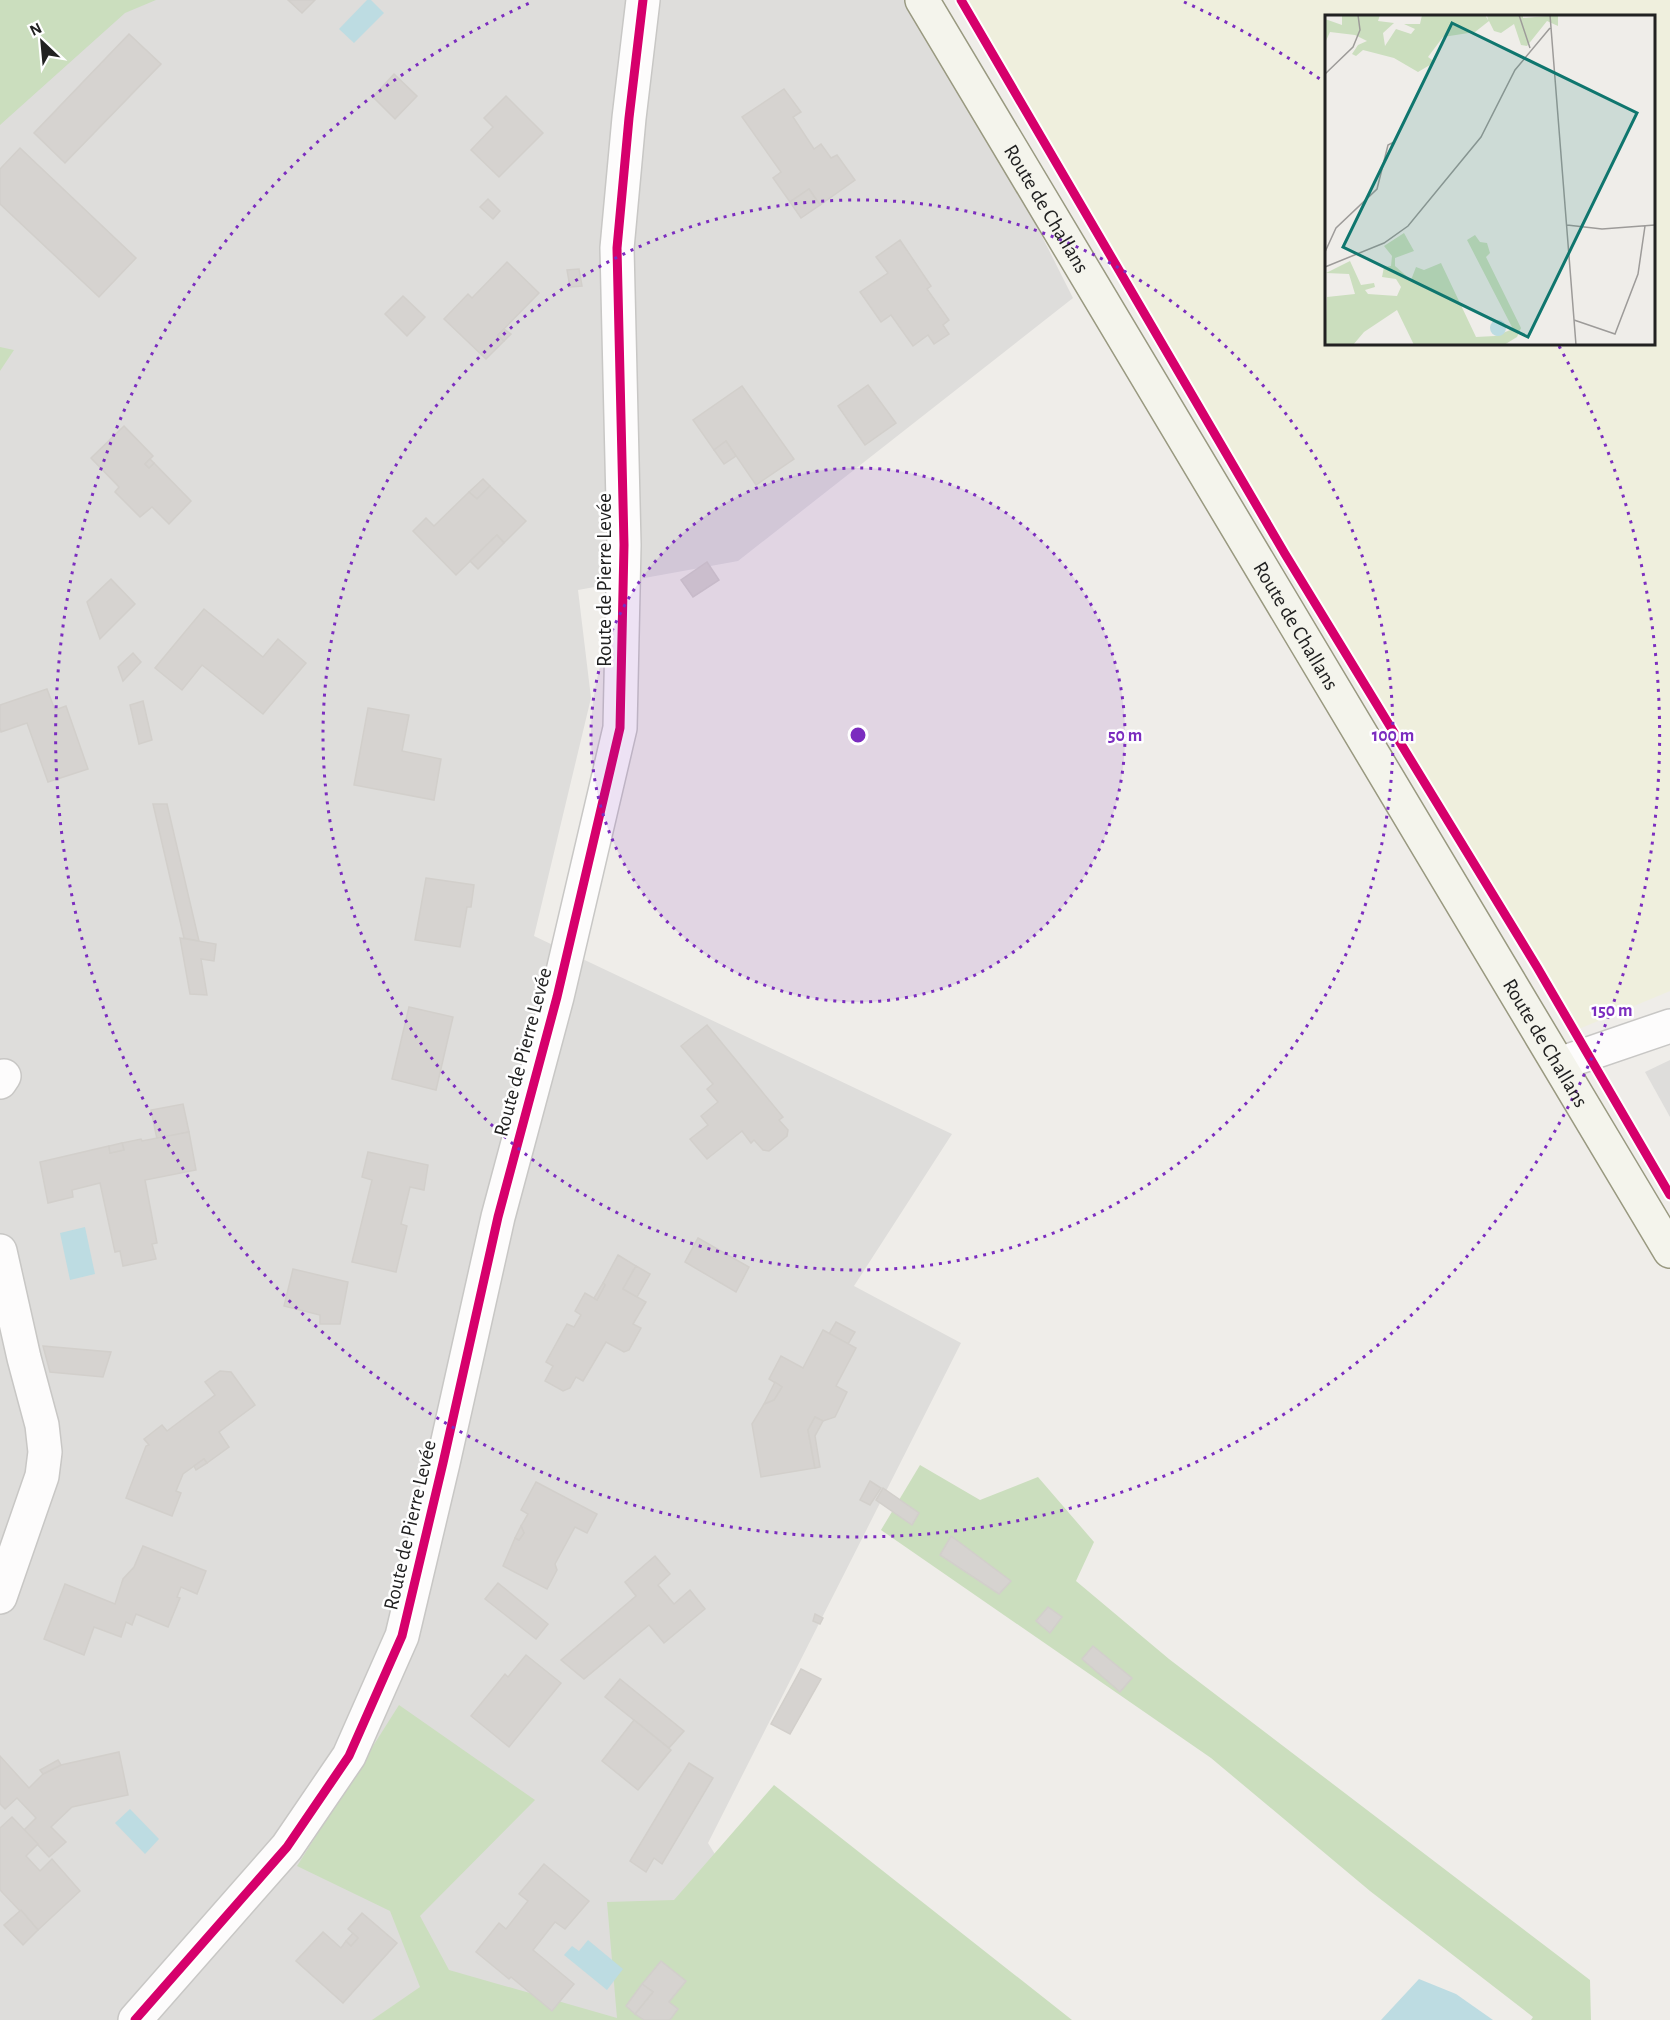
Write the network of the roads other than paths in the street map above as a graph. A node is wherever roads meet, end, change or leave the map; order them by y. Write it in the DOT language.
graph roads {
  1 [pos="643,0"];
  2 [pos="922,0"];
  3 [pos="1670,1026"];
  4 [pos="1559,1064"];
  5 [pos="0,1251"];
  6 [pos="1670,1251"];
  7 [pos="0,1597"];
  8 [pos="135,2020"];
  1 -- 8 [label="street, Route de Pierre Levée"];
  2 -- 4 [label="main road, Route de Challans"];
  3 -- 4 [label="street"];
  4 -- 6 [label="main road, Route de Challans"];
  5 -- 7 [label="street"];
}
